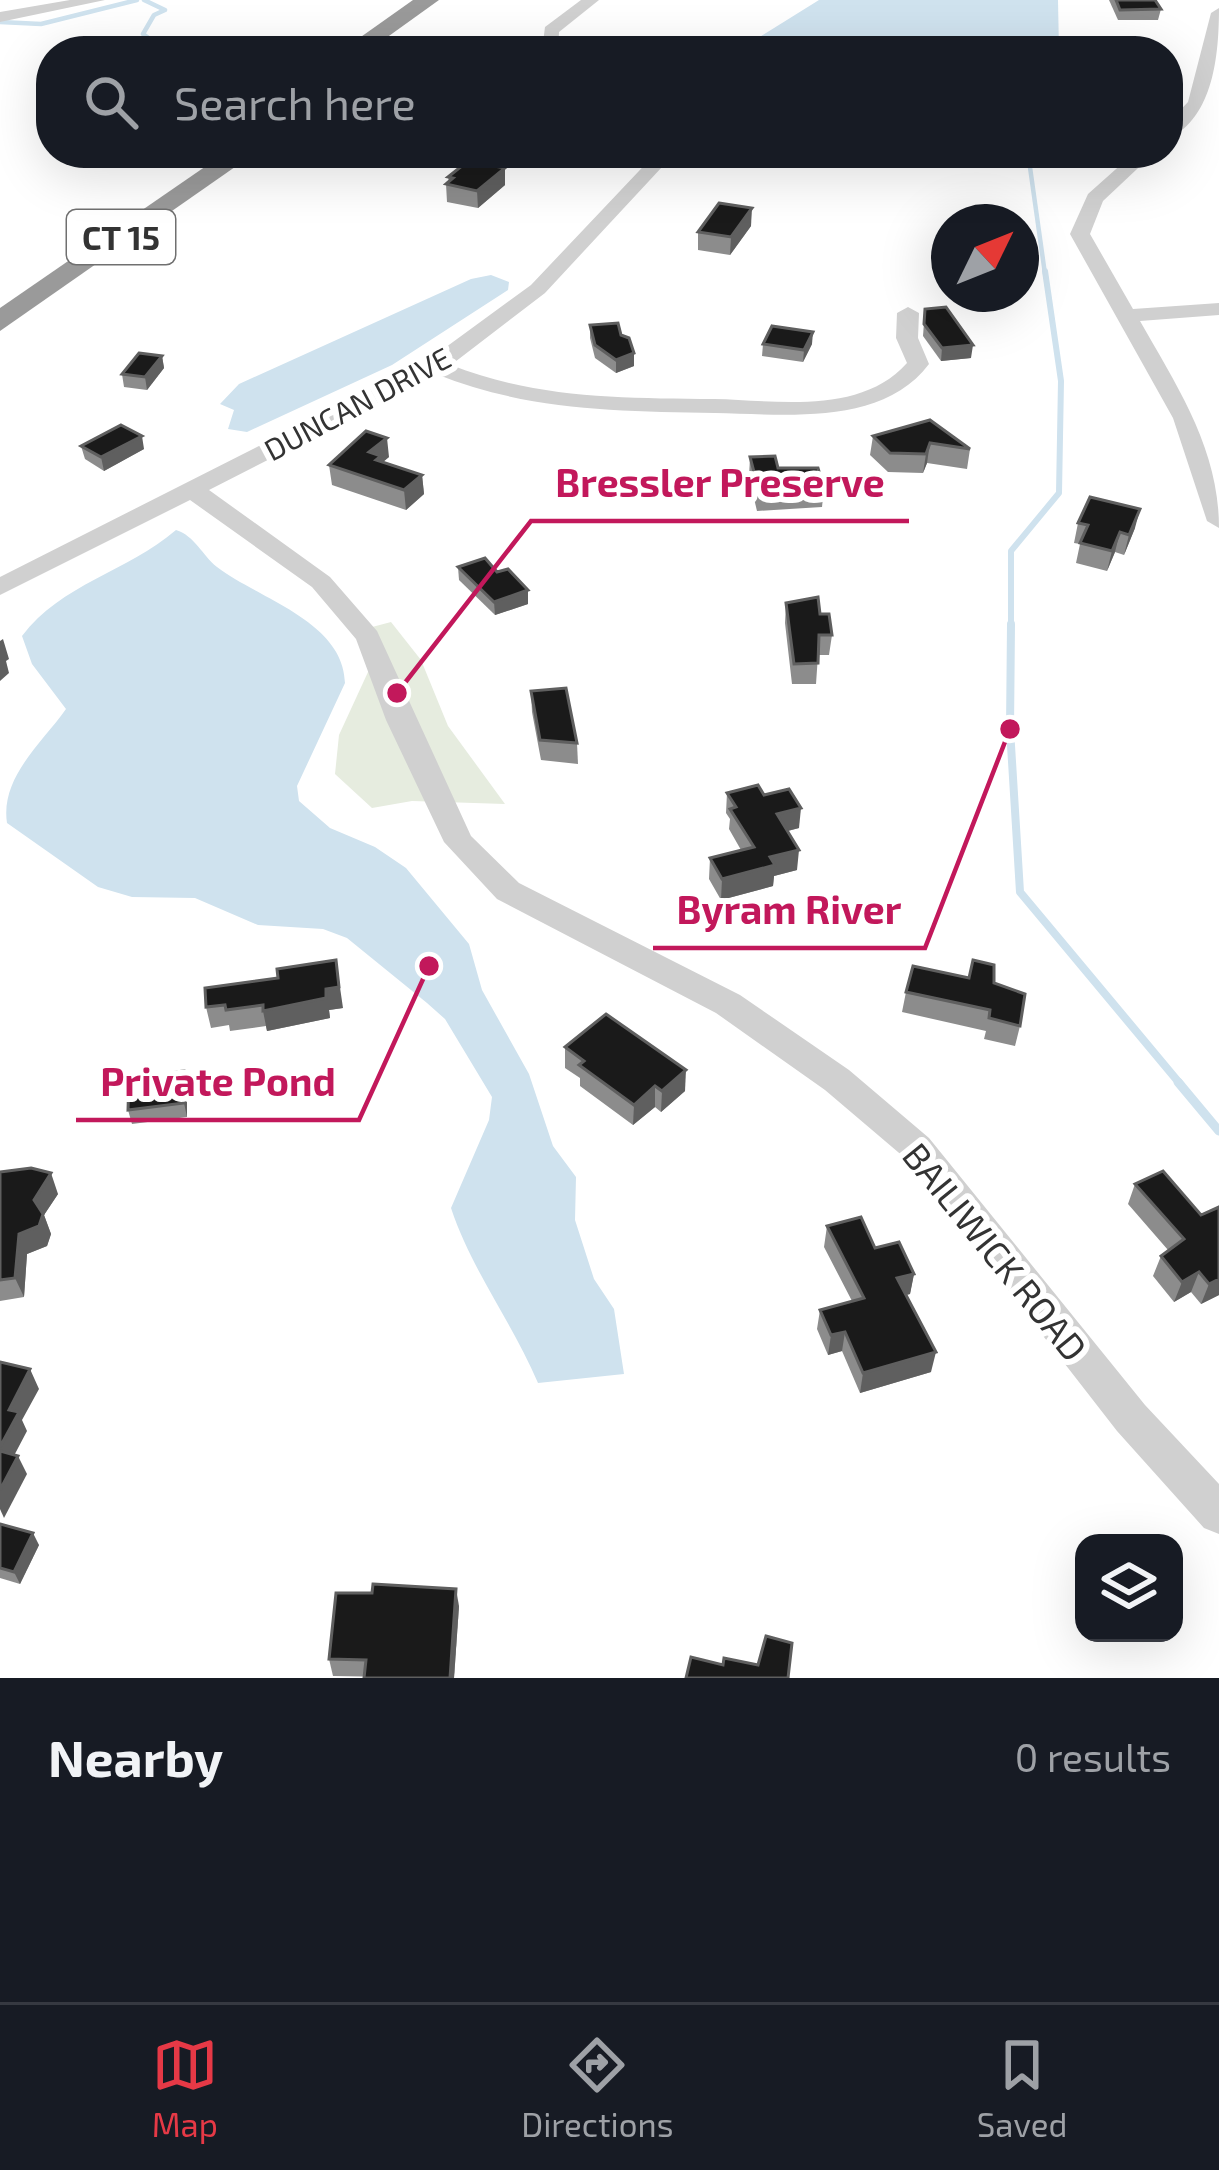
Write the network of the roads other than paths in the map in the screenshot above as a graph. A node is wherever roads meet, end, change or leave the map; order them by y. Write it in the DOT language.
graph roads {
  1 [pos="97,0"];
  2 [pos="428,0"];
  3 [pos="460,0"];
  4 [pos="591,0"];
  5 [pos="1219,13"];
  6 [pos="0,16"];
  7 [pos="375,36"];
  8 [pos="409,36"];
  9 [pos="551,36"];
  10 [pos="1183,117"];
  11 [pos="182,168"];
  12 [pos="221,168"];
  13 [pos="652,168"];
  14 [pos="1128,168"];
  15 [pos="0,293"];
  16 [pos="1219,310"];
  17 [pos="908,313"];
  18 [pos="1127,316"];
  19 [pos="0,322"];
  20 [pos="435,366"];
  21 [pos="194,490"];
  22 [pos="1219,521"];
  23 [pos="0,587"];
  24 [pos="1219,1514"];
  1 -- 6 [label="street"];
  2 -- 7 [label="highway"];
  3 -- 8 [label="highway"];
  4 -- 9 [label="street"];
  5 -- 10 [label="street"];
  11 -- 15 [label="highway, CT 15"];
  12 -- 19 [label="highway, CT 15"];
  13 -- 20 [label="street, DUNCAN DRIVE"];
  14 -- 18 [label="street"];
  16 -- 18 [label="street"];
  17 -- 20 [label="street"];
  18 -- 22 [label="street"];
  20 -- 21 [label="street, DUNCAN DRIVE"];
  21 -- 23 [label="street, DUNCAN DRIVE"];
  21 -- 24 [label="street, BAILIWICK ROAD"];
}
